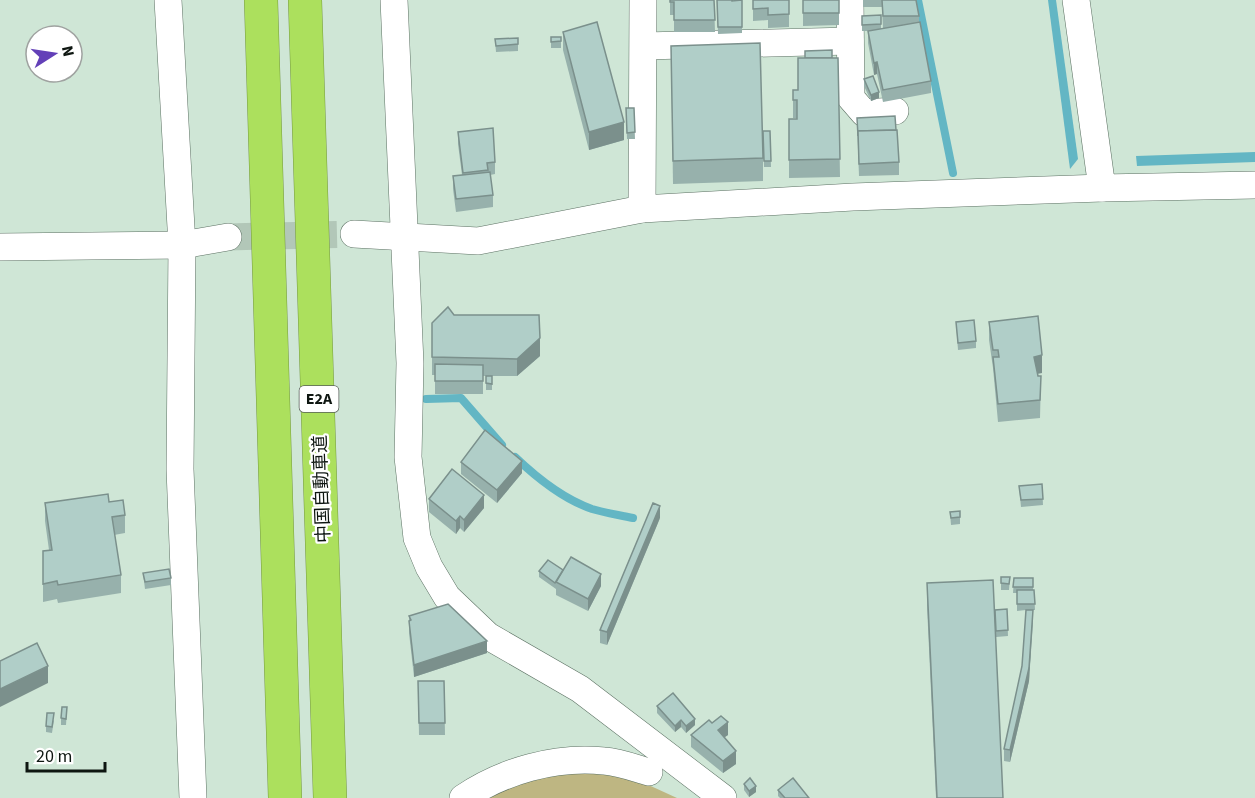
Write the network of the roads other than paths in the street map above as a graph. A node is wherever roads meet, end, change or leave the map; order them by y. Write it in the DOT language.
graph roads {
  1 [pos="168,0"];
  2 [pos="261,0"];
  3 [pos="305,0"];
  4 [pos="393,0"];
  5 [pos="643,0"];
  6 [pos="850,0"];
  7 [pos="1076,0"];
  8 [pos="850,41"];
  9 [pos="644,46"];
  10 [pos="895,111"];
  11 [pos="1255,185"];
  12 [pos="1102,188"];
  13 [pos="642,209"];
  14 [pos="354,234"];
  15 [pos="228,237"];
  16 [pos="403,237"];
  17 [pos="182,245"];
  18 [pos="0,247"];
  19 [pos="649,772"];
  20 [pos="193,798"];
  21 [pos="285,798"];
  22 [pos="330,798"];
  23 [pos="463,798"];
  24 [pos="723,798"];
  1 -- 17 [label="street"];
  2 -- 21 [label="highway, E2A"];
  3 -- 22 [label="highway, 中国自動車道 / E2A"];
  4 -- 16 [label="street"];
  5 -- 9 [label="street"];
  6 -- 8 [label="street"];
  7 -- 12 [label="street"];
  8 -- 9 [label="street"];
  8 -- 10 [label="street"];
  9 -- 13 [label="street"];
  11 -- 12 [label="street"];
  12 -- 13 [label="street"];
  13 -- 16 [label="street"];
  14 -- 16 [label="street"];
  15 -- 17 [label="street"];
  16 -- 24 [label="street"];
  17 -- 18 [label="street"];
  17 -- 20 [label="street"];
  19 -- 23 [label="street"];
}
